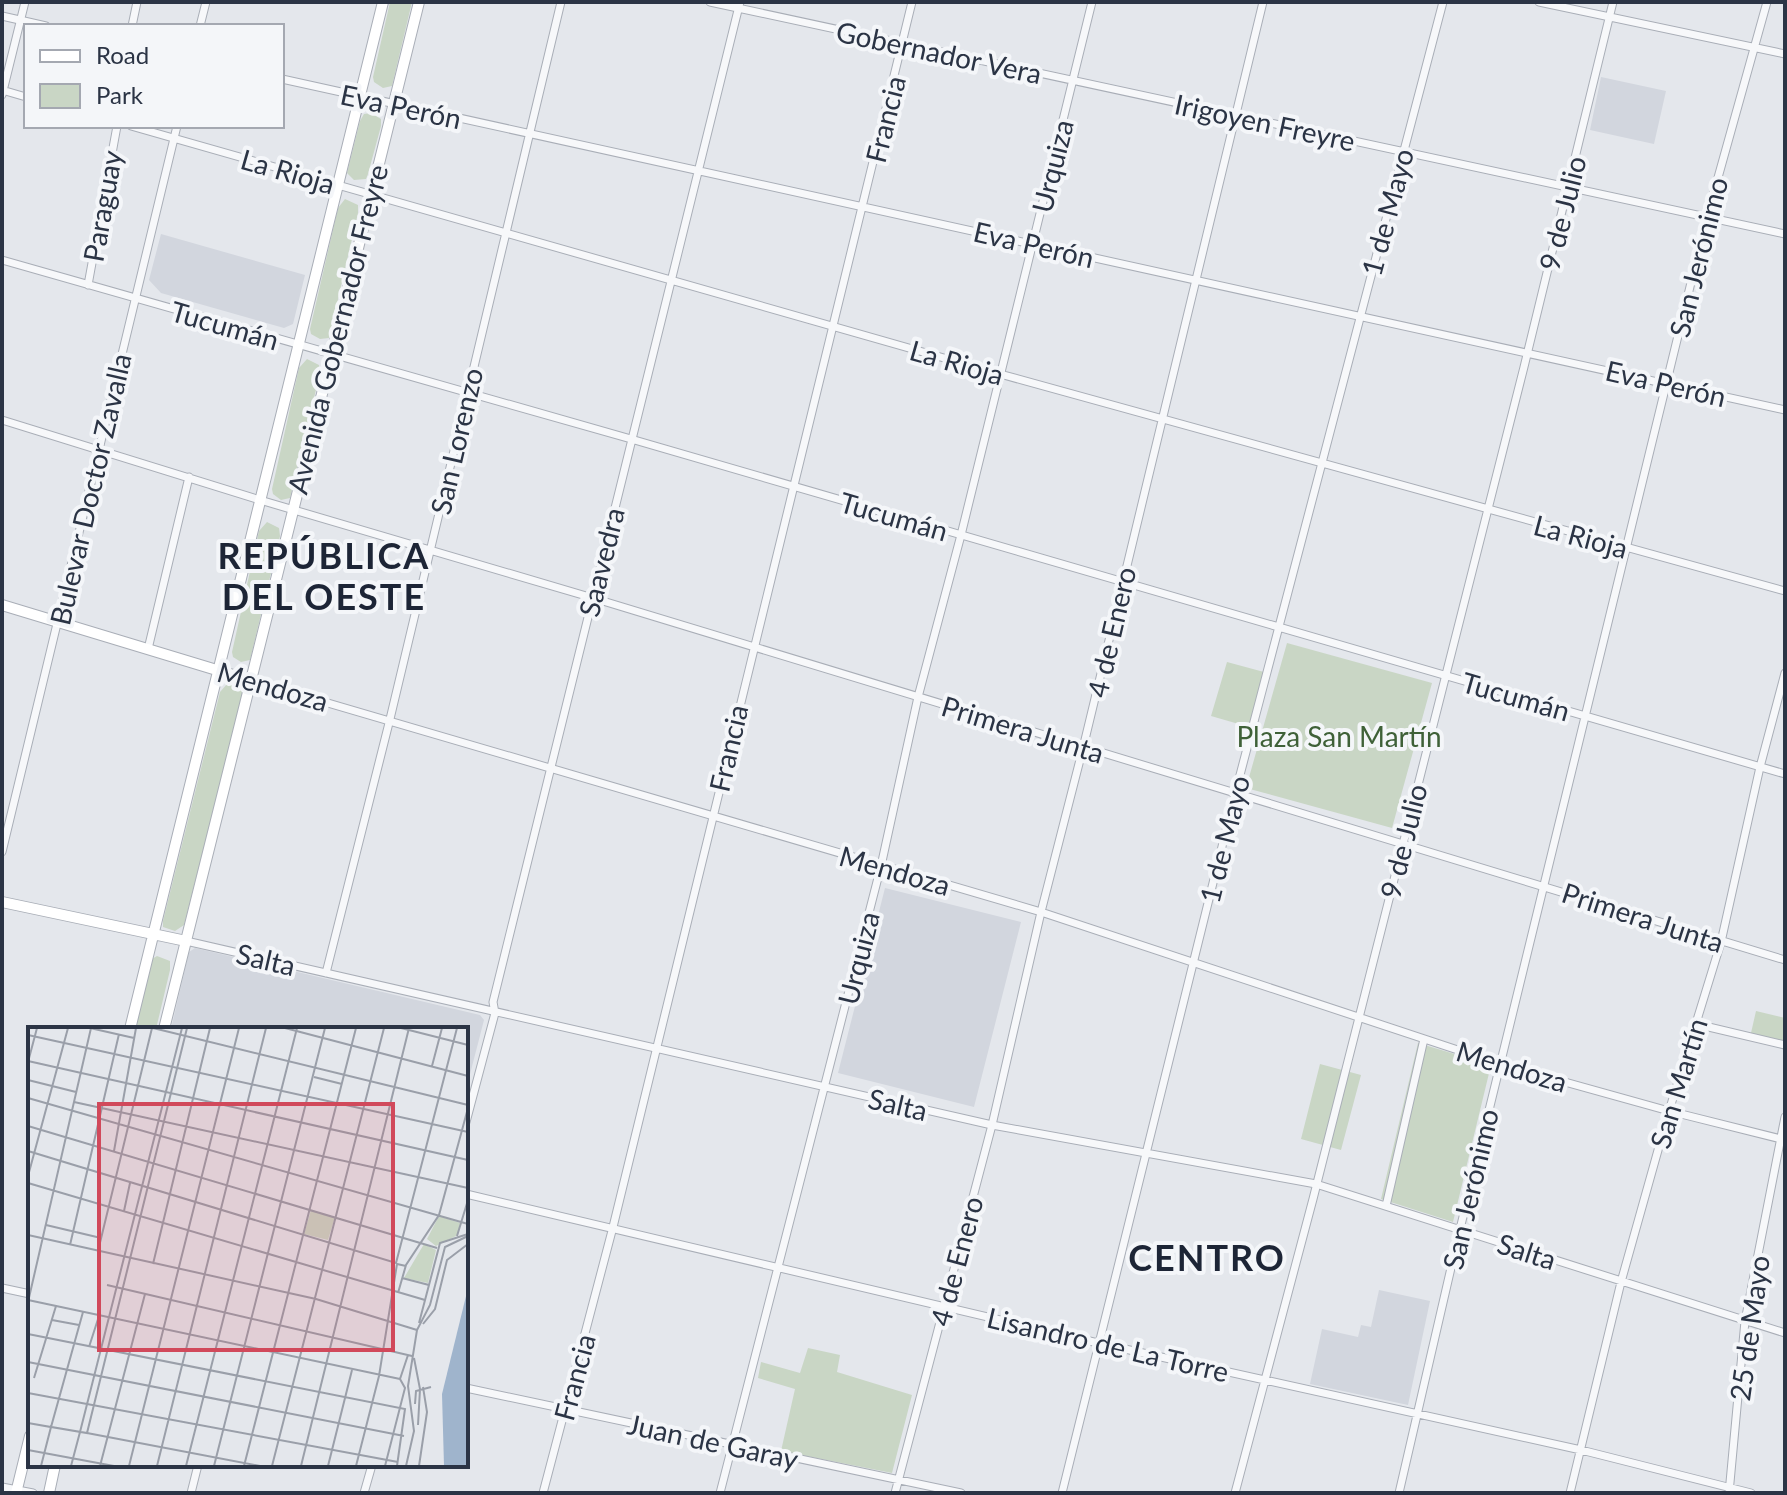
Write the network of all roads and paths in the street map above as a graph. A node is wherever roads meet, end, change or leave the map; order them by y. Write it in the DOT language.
graph roads {
  1 [pos="25,2"];
  2 [pos="137,2"];
  3 [pos="206,2"];
  4 [pos="383,2"];
  5 [pos="419,2"];
  6 [pos="561,2"];
  7 [pos="710,2"];
  8 [pos="912,2"];
  9 [pos="1092,2"];
  10 [pos="1263,2"];
  11 [pos="1443,2"];
  12 [pos="1539,2"];
  13 [pos="1613,2"];
  14 [pos="1767,2"];
  15 [pos="739,5"];
  16 [pos="2,16"];
  17 [pos="1610,17"];
  18 [pos="20,20"];
  19 [pos="37,24"];
  20 [pos="132,24"];
  21 [pos="200,24"];
  22 [pos="902,44"];
  23 [pos="1755,49"];
  24 [pos="1785,54"];
  25 [pos="284,79"];
  26 [pos="1073,81"];
  27 [pos="2,92"];
  28 [pos="24,97"];
  29 [pos="361,97"];
  30 [pos="393,105"];
  31 [pos="1234,116"];
  32 [pos="117,128"];
  33 [pos="138,128"];
  34 [pos="177,128"];
  35 [pos="528,133"];
  36 [pos="174,139"];
  37 [pos="1403,151"];
  38 [pos="698,170"];
  39 [pos="340,185"];
  40 [pos="1569,187"];
  41 [pos="371,194"];
  42 [pos="864,206"];
  43 [pos="1707,217"];
  44 [pos="505,233"];
  45 [pos="1785,234"];
  46 [pos="1033,244"];
  47 [pos="2,260"];
  48 [pos="670,281"];
  49 [pos="1196,281"];
  50 [pos="88,285"];
  51 [pos="135,298"];
  52 [pos="1360,318"];
  53 [pos="834,326"];
  54 [pos="298,346"];
  55 [pos="1527,353"];
  56 [pos="331,354"];
  57 [pos="1000,374"];
  58 [pos="1666,383"];
  59 [pos="467,393"];
  60 [pos="1785,410"];
  61 [pos="1162,419"];
  62 [pos="2,420"];
  63 [pos="631,439"];
  64 [pos="100,450"];
  65 [pos="1321,464"];
  66 [pos="189,477"];
  67 [pos="792,486"];
  68 [pos="260,500"];
  69 [pos="292,509"];
  70 [pos="1486,510"];
  71 [pos="961,535"];
  72 [pos="1627,549"];
  73 [pos="430,550"];
  74 [pos="1122,581"];
  75 [pos="1785,591"];
  76 [pos="593,598"];
  77 [pos="2,605"];
  78 [pos="59,621"];
  79 [pos="1280,628"];
  80 [pos="752,647"];
  81 [pos="148,649"];
  82 [pos="218,671"];
  83 [pos="1785,673"];
  84 [pos="1444,676"];
  85 [pos="253,681"];
  86 [pos="918,697"];
  87 [pos="1585,716"];
  88 [pos="390,719"];
  89 [pos="1083,748"];
  90 [pos="549,767"];
  91 [pos="1760,767"];
  92 [pos="1785,774"];
  93 [pos="1235,794"];
  94 [pos="6,813"];
  95 [pos="713,815"];
  96 [pos="1402,844"];
  97 [pos="2,852"];
  98 [pos="881,866"];
  99 [pos="1545,886"];
  100 [pos="2,902"];
  101 [pos="1041,912"];
  102 [pos="153,935"];
  103 [pos="186,941"];
  104 [pos="1721,942"];
  105 [pos="1785,960"];
  106 [pos="1194,961"];
  107 [pos="326,973"];
  108 [pos="495,1013"];
  109 [pos="1357,1016"];
  110 [pos="1696,1024"];
  111 [pos="130,1027"];
  112 [pos="164,1027"];
  113 [pos="1424,1039"];
  114 [pos="1785,1045"];
  115 [pos="655,1050"];
  116 [pos="1500,1064"];
  117 [pos="825,1088"];
  118 [pos="1669,1111"];
  119 [pos="468,1114"];
  120 [pos="1785,1117"];
  121 [pos="992,1125"];
  122 [pos="1783,1140"];
  123 [pos="1146,1152"];
  124 [pos="1316,1184"];
  125 [pos="468,1194"];
  126 [pos="1386,1206"];
  127 [pos="613,1227"];
  128 [pos="1460,1229"];
  129 [pos="777,1266"];
  130 [pos="1621,1282"];
  131 [pos="2,1288"];
  132 [pos="28,1294"];
  133 [pos="944,1305"];
  134 [pos="1745,1321"];
  135 [pos="1785,1333"];
  136 [pos="1098,1343"];
  137 [pos="1264,1380"];
  138 [pos="468,1388"];
  139 [pos="565,1410"];
  140 [pos="1419,1413"];
  141 [pos="28,1444"];
  142 [pos="734,1445"];
  143 [pos="1581,1450"];
  144 [pos="55,1467"];
  145 [pos="198,1467"];
  146 [pos="371,1467"];
  147 [pos="899,1479"];
  148 [pos="2,1487"];
  149 [pos="1730,1490"];
  150 [pos="16,1492"];
  151 [pos="33,1493"];
  152 [pos="49,1493"];
  153 [pos="191,1493"];
  154 [pos="364,1493"];
  155 [pos="543,1493"];
  156 [pos="720,1493"];
  157 [pos="895,1493"];
  158 [pos="961,1493"];
  159 [pos="1062,1493"];
  160 [pos="1235,1493"];
  161 [pos="1399,1493"];
  162 [pos="1570,1493"];
  163 [pos="1751,1493"];
  1 -- 18 [label="street"];
  2 -- 20 [label="street"];
  3 -- 21 [label="street"];
  4 -- 29 [label="main road, Avenida Gobernador Freyre"];
  5 -- 30 [label="main road, Avenida Gobernador Freyre"];
  6 -- 35 [label="street, San Lorenzo"];
  7 -- 15 [label="street, Gobernador Vera"];
  8 -- 22 [label="street, Francia"];
  9 -- 26 [label="street, Urquiza"];
  10 -- 31 [label="street, 4 de Enero"];
  11 -- 37 [label="street, 1 de Mayo"];
  12 -- 17 [label="street"];
  13 -- 17 [label="street, 9 de Julio"];
  14 -- 23 [label="street, San Jerónimo"];
  15 -- 22 [label="street, Gobernador Vera"];
  15 -- 38 [label="street, Saavedra"];
  16 -- 18 [label="street"];
  17 -- 23 [label="street"];
  17 -- 40 [label="street, 9 de Julio"];
  18 -- 19 [label="street"];
  18 -- 27 [label="street"];
  22 -- 26 [label="street, Gobernador Vera"];
  22 -- 42 [label="street, Francia"];
  23 -- 24 [label="street"];
  23 -- 43 [label="street, San Jerónimo"];
  25 -- 29 [label="street, Eva Perón"];
  26 -- 31 [label="street, Irigoyen Freyre"];
  26 -- 46 [label="street, Urquiza"];
  27 -- 28 [label="street"];
  29 -- 30 [label="street, Eva Perón"];
  29 -- 39 [label="main road, Avenida Gobernador Freyre"];
  30 -- 35 [label="street, Eva Perón"];
  30 -- 41 [label="main road, Avenida Gobernador Freyre"];
  31 -- 37 [label="street, Irigoyen Freyre"];
  31 -- 49 [label="street, 4 de Enero"];
  32 -- 50 [label="street, Paraguay"];
  33 -- 36 [label="street, La Rioja"];
  34 -- 36 [label="street, Bulevar Doctor Zavalla"];
  35 -- 38 [label="street, Eva Perón"];
  35 -- 44 [label="street, San Lorenzo"];
  36 -- 39 [label="street, La Rioja"];
  36 -- 51 [label="street, Bulevar Doctor Zavalla"];
  37 -- 40 [label="street, Irigoyen Freyre"];
  37 -- 52 [label="street, 1 de Mayo"];
  38 -- 42 [label="street, Eva Perón"];
  38 -- 48 [label="street, Saavedra"];
  39 -- 41 [label="street, La Rioja"];
  39 -- 54 [label="main road, Avenida Gobernador Freyre"];
  40 -- 43 [label="street, Irigoyen Freyre"];
  40 -- 55 [label="street, 9 de Julio"];
  41 -- 44 [label="street, La Rioja"];
  41 -- 56 [label="main road, Avenida Gobernador Freyre"];
  42 -- 46 [label="street, Eva Perón"];
  42 -- 53 [label="street, Francia"];
  43 -- 45 [label="street, Irigoyen Freyre"];
  43 -- 58 [label="street, San Jerónimo"];
  44 -- 48 [label="street, La Rioja"];
  44 -- 59 [label="street, San Lorenzo"];
  46 -- 49 [label="street, Eva Perón"];
  46 -- 57 [label="street, Urquiza"];
  47 -- 50 [label="street, Tucumán"];
  48 -- 53 [label="street, La Rioja"];
  48 -- 63 [label="street, Saavedra"];
  49 -- 52 [label="street, Eva Perón"];
  49 -- 61 [label="street, 4 de Enero"];
  50 -- 51 [label="street, Tucumán"];
  51 -- 54 [label="street, Tucumán"];
  51 -- 64 [label="street, Bulevar Doctor Zavalla"];
  52 -- 55 [label="street, Eva Perón"];
  52 -- 65 [label="street, 1 de Mayo"];
  53 -- 57 [label="street, La Rioja"];
  53 -- 67 [label="street, Francia"];
  54 -- 56 [label="street, Tucumán"];
  54 -- 68 [label="main road, Avenida Gobernador Freyre"];
  55 -- 58 [label="street, Eva Perón"];
  55 -- 70 [label="street, 9 de Julio"];
  56 -- 59 [label="street, Tucumán"];
  56 -- 69 [label="main road, Avenida Gobernador Freyre"];
  57 -- 61 [label="street, La Rioja"];
  57 -- 71 [label="street, Urquiza"];
  58 -- 60 [label="street, Eva Perón"];
  58 -- 72 [label="street, San Jerónimo"];
  59 -- 63 [label="street, Tucumán"];
  59 -- 73 [label="street, San Lorenzo"];
  61 -- 65 [label="street, La Rioja"];
  61 -- 74 [label="street, 4 de Enero"];
  62 -- 64 [label="street, Primera Junta"];
  63 -- 67 [label="street, Tucumán"];
  63 -- 76 [label="street, Saavedra"];
  64 -- 66 [label="street, Primera Junta"];
  64 -- 78 [label="street, Bulevar Doctor Zavalla"];
  65 -- 70 [label="street, La Rioja"];
  65 -- 79 [label="street, 1 de Mayo"];
  66 -- 68 [label="street, Primera Junta"];
  66 -- 81 [label="street"];
  67 -- 71 [label="street, Tucumán"];
  67 -- 80 [label="street, Francia"];
  68 -- 69 [label="street, Primera Junta"];
  68 -- 82 [label="main road, Avenida Gobernador Freyre"];
  69 -- 73 [label="street, Primera Junta"];
  69 -- 85 [label="main road, Avenida Gobernador Freyre"];
  70 -- 72 [label="street, La Rioja"];
  70 -- 84 [label="street, 9 de Julio"];
  71 -- 74 [label="street, Tucumán"];
  71 -- 86 [label="street, Urquiza"];
  72 -- 75 [label="street, La Rioja"];
  72 -- 87 [label="street, San Jerónimo"];
  73 -- 76 [label="street, Primera Junta"];
  73 -- 88 [label="street, San Lorenzo"];
  74 -- 79 [label="street, Tucumán"];
  74 -- 89 [label="street, 4 de Enero"];
  76 -- 80 [label="street, Primera Junta"];
  76 -- 90 [label="street, Saavedra"];
  77 -- 78 [label="main road, Mendoza"];
  78 -- 81 [label="main road, Mendoza"];
  78 -- 94 [label="street, Bulevar Doctor Zavalla"];
  79 -- 84 [label="street, Tucumán"];
  79 -- 93 [label="street, 1 de Mayo"];
  80 -- 86 [label="street, Primera Junta"];
  80 -- 95 [label="street, Francia"];
  81 -- 82 [label="main road, Mendoza"];
  82 -- 85 [label="main road, Mendoza"];
  82 -- 102 [label="main road, Avenida Gobernador Freyre"];
  83 -- 91 [label="street, San Martín"];
  84 -- 87 [label="street, Tucumán"];
  84 -- 96 [label="street, 9 de Julio"];
  85 -- 88 [label="street, Mendoza"];
  85 -- 103 [label="main road, Avenida Gobernador Freyre"];
  86 -- 89 [label="street, Primera Junta"];
  86 -- 98 [label="street, Urquiza"];
  87 -- 91 [label="street, Tucumán"];
  87 -- 99 [label="street, San Jerónimo"];
  88 -- 90 [label="street, Mendoza"];
  88 -- 107 [label="street, San Lorenzo"];
  89 -- 93 [label="street, Primera Junta"];
  89 -- 101 [label="street, 4 de Enero"];
  90 -- 95 [label="street, Mendoza"];
  90 -- 108 [label="street, Saavedra"];
  91 -- 92 [label="street, Tucumán"];
  91 -- 104 [label="street, San Martín"];
  93 -- 96 [label="street, Primera Junta"];
  93 -- 106 [label="street, 1 de Mayo"];
  94 -- 97 [label="street, Bulevar Doctor Zavalla"];
  95 -- 98 [label="street, Mendoza"];
  95 -- 115 [label="street, Francia"];
  96 -- 99 [label="street, Primera Junta"];
  96 -- 109 [label="street, 9 de Julio"];
  98 -- 101 [label="street, Mendoza"];
  98 -- 117 [label="street, Urquiza"];
  99 -- 104 [label="street, Primera Junta"];
  99 -- 116 [label="street, San Jerónimo"];
  100 -- 102 [label="main road, Salta"];
  101 -- 106 [label="street, Mendoza"];
  101 -- 121 [label="street, 4 de Enero"];
  102 -- 103 [label="main road, Salta"];
  102 -- 111 [label="main road, Avenida Gobernador Freyre"];
  103 -- 107 [label="street, Salta"];
  103 -- 112 [label="main road, Avenida Gobernador Freyre"];
  104 -- 105 [label="street, Primera Junta"];
  104 -- 110 [label="street, San Martín"];
  106 -- 109 [label="street, Mendoza"];
  106 -- 123 [label="street, 1 de Mayo"];
  107 -- 108 [label="street, Salta"];
  108 -- 115 [label="street, Salta"];
  108 -- 119 [label="street, Saavedra"];
  109 -- 113 [label="street, Mendoza"];
  109 -- 124 [label="street, 9 de Julio"];
  110 -- 114 [label="street"];
  110 -- 118 [label="street, San Martín"];
  113 -- 116 [label="street, Mendoza"];
  113 -- 126 [label="street"];
  115 -- 117 [label="street, Salta"];
  115 -- 127 [label="street, Francia"];
  116 -- 118 [label="street, Mendoza"];
  116 -- 128 [label="street, San Jerónimo"];
  117 -- 121 [label="street, Salta"];
  117 -- 129 [label="street, Urquiza"];
  118 -- 122 [label="street, Mendoza"];
  118 -- 130 [label="street, San Martín"];
  120 -- 122 [label="street, 25 de Mayo"];
  121 -- 123 [label="street, Salta"];
  121 -- 133 [label="street, 4 de Enero"];
  122 -- 134 [label="street, 25 de Mayo"];
  123 -- 124 [label="street, Salta"];
  123 -- 136 [label="street, 1 de Mayo"];
  124 -- 126 [label="street, Salta"];
  124 -- 137 [label="street, 9 de Julio"];
  125 -- 127 [label="street, Lisandro de La Torre"];
  126 -- 128 [label="street, Salta"];
  127 -- 129 [label="street, Lisandro de La Torre"];
  127 -- 139 [label="street, Francia"];
  128 -- 130 [label="street, Salta"];
  128 -- 140 [label="street, San Jerónimo"];
  129 -- 133 [label="street, Lisandro de La Torre"];
  129 -- 142 [label="street, Urquiza"];
  130 -- 134 [label="street, Salta"];
  130 -- 143 [label="street, San Martín"];
  131 -- 132 [label="street"];
  133 -- 136 [label="street, Lisandro de La Torre"];
  133 -- 147 [label="street, 4 de Enero"];
  134 -- 135 [label="street, Salta"];
  134 -- 149 [label="street, 25 de Mayo"];
  136 -- 137 [label="street, Lisandro de La Torre"];
  136 -- 159 [label="street, 1 de Mayo"];
  137 -- 140 [label="street, Lisandro de La Torre"];
  137 -- 160 [label="street, 9 de Julio"];
  138 -- 139 [label="street, Juan de Garay"];
  139 -- 142 [label="street, Juan de Garay"];
  139 -- 155 [label="street, Francia"];
  140 -- 143 [label="street, Lisandro de La Torre"];
  140 -- 161 [label="street, San Jerónimo"];
  141 -- 150 [label="main road"];
  142 -- 147 [label="street, Juan de Garay"];
  142 -- 156 [label="street, Urquiza"];
  143 -- 149 [label="street, Lisandro de La Torre"];
  143 -- 162 [label="street, San Martín"];
  144 -- 152 [label="main road"];
  145 -- 153 [label="street"];
  146 -- 154 [label="street"];
  147 -- 157 [label="street, 4 de Enero"];
  147 -- 158 [label="street, Juan de Garay"];
  148 -- 150 [label="street"];
  149 -- 163 [label="street, Lisandro de La Torre"];
  150 -- 151 [label="street"];
}
